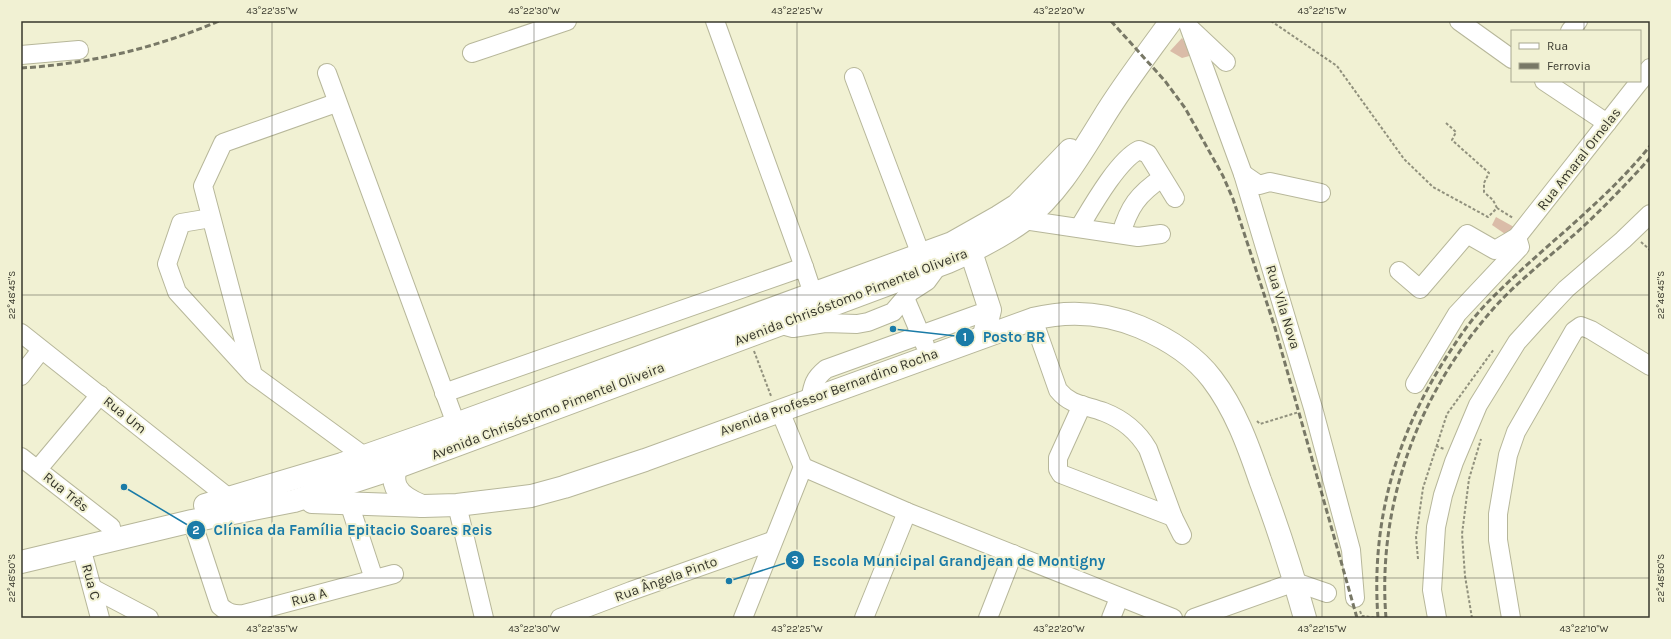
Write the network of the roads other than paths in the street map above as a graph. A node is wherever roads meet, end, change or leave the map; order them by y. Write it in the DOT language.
graph roads {
  1 [pos="567,21"];
  2 [pos="715,21"];
  3 [pos="1578,21"];
  4 [pos="1461,22"];
  5 [pos="1182,23"];
  6 [pos="1571,30"];
  7 [pos="79,50"];
  8 [pos="472,53"];
  9 [pos="21,55"];
  10 [pos="1511,58"];
  11 [pos="1226,62"];
  12 [pos="1650,68"];
  13 [pos="327,73"];
  14 [pos="854,77"];
  15 [pos="1641,80"];
  16 [pos="1546,82"];
  17 [pos="1639,82"];
  18 [pos="336,103"];
  19 [pos="1102,119"];
  20 [pos="1607,123"];
  21 [pos="1243,174"];
  22 [pos="1162,178"];
  23 [pos="1321,193"];
  24 [pos="1174,198"];
  25 [pos="1650,214"];
  26 [pos="211,218"];
  27 [pos="1024,220"];
  28 [pos="1078,228"];
  29 [pos="1522,232"];
  30 [pos="1121,234"];
  31 [pos="1161,234"];
  32 [pos="962,247"];
  33 [pos="929,260"];
  34 [pos="804,267"];
  35 [pos="1398,271"];
  36 [pos="813,294"];
  37 [pos="905,298"];
  38 [pos="990,310"];
  39 [pos="868,322"];
  40 [pos="1024,322"];
  41 [pos="780,324"];
  42 [pos="21,333"];
  43 [pos="922,335"];
  44 [pos="984,335"];
  45 [pos="41,350"];
  46 [pos="877,351"];
  47 [pos="929,355"];
  48 [pos="858,358"];
  49 [pos="1650,366"];
  50 [pos="253,375"];
  51 [pos="21,376"];
  52 [pos="866,380"];
  53 [pos="1415,384"];
  54 [pos="444,393"];
  55 [pos="100,395"];
  56 [pos="810,400"];
  57 [pos="1082,405"];
  58 [pos="779,411"];
  59 [pos="449,427"];
  60 [pos="364,456"];
  61 [pos="21,457"];
  62 [pos="803,467"];
  63 [pos="395,468"];
  64 [pos="38,469"];
  65 [pos="229,498"];
  66 [pos="294,501"];
  67 [pos="348,503"];
  68 [pos="457,505"];
  69 [pos="423,506"];
  70 [pos="907,512"];
  71 [pos="1173,517"];
  72 [pos="192,521"];
  73 [pos="111,527"];
  74 [pos="1182,535"];
  75 [pos="772,541"];
  76 [pos="81,547"];
  77 [pos="21,548"];
  78 [pos="1013,554"];
  79 [pos="21,562"];
  80 [pos="394,574"];
  81 [pos="374,579"];
  82 [pos="1295,582"];
  83 [pos="94,589"];
  84 [pos="1327,593"];
  85 [pos="1119,598"];
  86 [pos="1355,598"];
  87 [pos="100,618"];
  88 [pos="149,618"];
  89 [pos="484,618"];
  90 [pos="560,618"];
  91 [pos="743,618"];
  92 [pos="864,618"];
  93 [pos="988,618"];
  94 [pos="1111,618"];
  95 [pos="1173,618"];
  96 [pos="1194,618"];
  97 [pos="1305,618"];
  98 [pos="1437,618"];
  99 [pos="1511,618"];
  1 -- 8 [label="street"];
  2 -- 34 [label="street"];
  3 -- 6 [label="street"];
  4 -- 10 [label="street"];
  5 -- 11 [label="street"];
  5 -- 19 [label="main road"];
  5 -- 21 [label="street, Rua Vila Nova"];
  7 -- 9 [label="street"];
  12 -- 15 [label="street, Rua Amaral Ornelas"];
  13 -- 18 [label="street"];
  14 -- 33 [label="street"];
  16 -- 20 [label="street"];
  17 -- 20 [label="street, Rua Amaral Ornelas"];
  18 -- 26 [label="street"];
  18 -- 54 [label="street"];
  19 -- 27 [label="main road, Avenida Chrisóstomo Pimentel Oliveira"];
  19 -- 32 [label="main road, Avenida Chrisóstomo Pimentel Oliveira"];
  20 -- 29 [label="street, Rua Amaral Ornelas"];
  21 -- 23 [label="street"];
  21 -- 86 [label="street, Rua Vila Nova"];
  22 -- 24 [label="street"];
  22 -- 28 [label="street"];
  22 -- 30 [label="street"];
  25 -- 98 [label="street"];
  26 -- 50 [label="street"];
  26 -- 50 [label="street"];
  27 -- 28 [label="street"];
  27 -- 32 [label="main road, Avenida Chrisóstomo Pimentel Oliveira"];
  28 -- 30 [label="street"];
  29 -- 35 [label="street"];
  29 -- 53 [label="street"];
  30 -- 31 [label="street"];
  32 -- 33 [label="main road, Avenida Chrisóstomo Pimentel Oliveira"];
  32 -- 38 [label="main road"];
  33 -- 36 [label="main road, Avenida Chrisóstomo Pimentel Oliveira"];
  33 -- 37 [label="street"];
  33 -- 41 [label="main road, Avenida Chrisóstomo Pimentel Oliveira"];
  34 -- 36 [label="street"];
  34 -- 54 [label="street"];
  36 -- 59 [label="main road, Avenida Chrisóstomo Pimentel Oliveira"];
  37 -- 39 [label="street"];
  37 -- 43 [label="street"];
  38 -- 40 [label="main road"];
  38 -- 43 [label="street"];
  38 -- 44 [label="main road"];
  39 -- 41 [label="street"];
  39 -- 46 [label="street"];
  40 -- 44 [label="main road, Avenida Professor Bernardino Rocha"];
  40 -- 57 [label="street"];
  40 -- 82 [label="main road, Avenida Professor Bernardino Rocha"];
  41 -- 63 [label="main road, Avenida Chrisóstomo Pimentel Oliveira"];
  42 -- 45 [label="street, Rua Um"];
  43 -- 46 [label="street"];
  43 -- 47 [label="street"];
  44 -- 47 [label="main road, Avenida Professor Bernardino Rocha"];
  45 -- 51 [label="street"];
  45 -- 55 [label="street, Rua Um"];
  46 -- 48 [label="street"];
  47 -- 52 [label="main road, Avenida Professor Bernardino Rocha"];
  48 -- 52 [label="street"];
  48 -- 56 [label="street"];
  49 -- 99 [label="street"];
  50 -- 60 [label="street"];
  52 -- 56 [label="main road, Avenida Professor Bernardino Rocha"];
  54 -- 59 [label="street"];
  55 -- 64 [label="street"];
  55 -- 65 [label="street, Rua Um"];
  56 -- 58 [label="main road, Avenida Professor Bernardino Rocha"];
  57 -- 71 [label="street"];
  57 -- 71 [label="street"];
  58 -- 62 [label="street"];
  58 -- 68 [label="main road, Avenida Professor Bernardino Rocha"];
  59 -- 60 [label="main road, Avenida Chrisóstomo Pimentel Oliveira"];
  59 -- 63 [label="main road"];
  60 -- 65 [label="main road, Avenida Chrisóstomo Pimentel Oliveira"];
  61 -- 64 [label="street, Rua Três"];
  62 -- 70 [label="street"];
  62 -- 75 [label="street"];
  63 -- 66 [label="main road, Avenida Chrisóstomo Pimentel Oliveira"];
  63 -- 69 [label="main road"];
  64 -- 73 [label="street, Rua Três"];
  65 -- 73 [label="main road, Avenida Chrisóstomo Pimentel Oliveira"];
  66 -- 67 [label="main road, Avenida Professor Bernardino Rocha"];
  66 -- 72 [label="main road, Avenida Chrisóstomo Pimentel Oliveira"];
  67 -- 69 [label="main road, Avenida Professor Bernardino Rocha"];
  67 -- 81 [label="street"];
  68 -- 69 [label="main road, Avenida Professor Bernardino Rocha"];
  68 -- 89 [label="street"];
  70 -- 78 [label="street"];
  70 -- 92 [label="street"];
  71 -- 74 [label="street"];
  72 -- 76 [label="main road, Avenida Chrisóstomo Pimentel Oliveira"];
  72 -- 81 [label="street, Rua A"];
  73 -- 77 [label="main road, Avenida Chrisóstomo Pimentel Oliveira"];
  75 -- 90 [label="street, Rua Ângela Pinto"];
  75 -- 91 [label="street"];
  76 -- 79 [label="main road, Avenida Chrisóstomo Pimentel Oliveira"];
  76 -- 83 [label="street, Rua C"];
  78 -- 85 [label="street"];
  78 -- 93 [label="street"];
  80 -- 81 [label="street, Rua A"];
  82 -- 84 [label="street"];
  82 -- 96 [label="street"];
  82 -- 97 [label="main road, Avenida Professor Bernardino Rocha"];
  83 -- 87 [label="street, Rua C"];
  83 -- 88 [label="street"];
  85 -- 94 [label="street"];
  85 -- 95 [label="street"];
}
